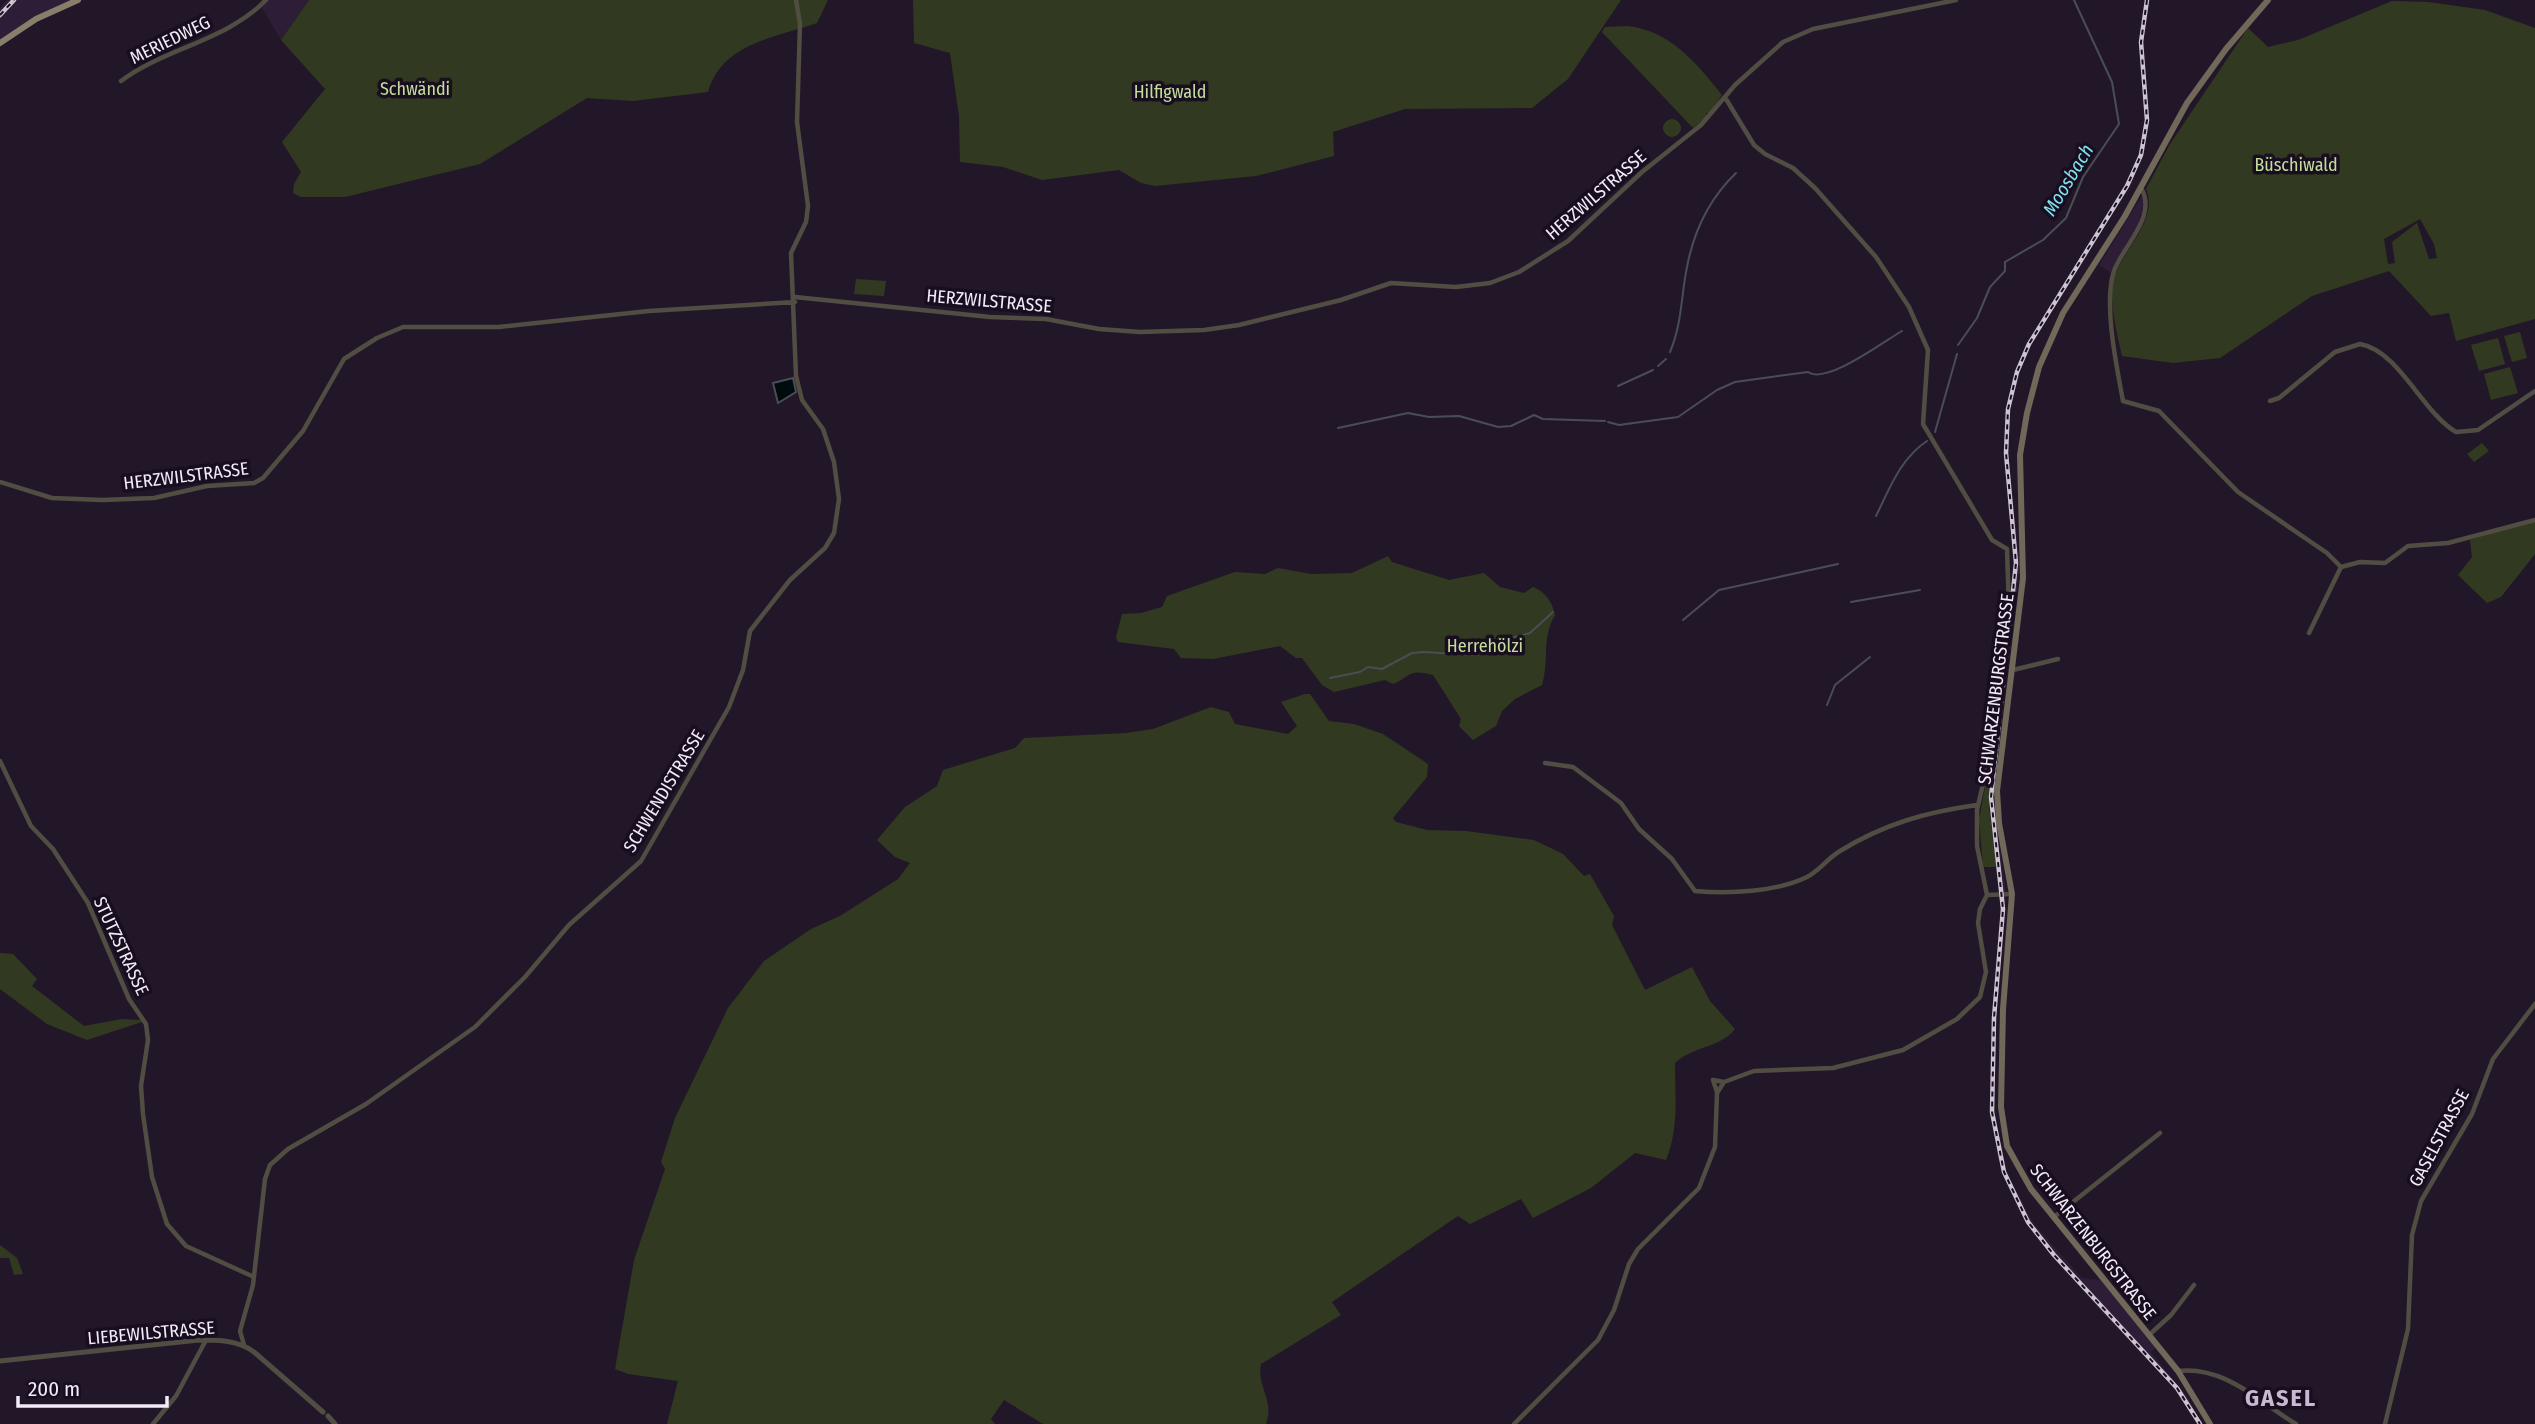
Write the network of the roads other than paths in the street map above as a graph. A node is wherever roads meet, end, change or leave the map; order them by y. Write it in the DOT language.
graph roads {
  1 [pos="78,0"];
  2 [pos="266,0"];
  3 [pos="796,0"];
  4 [pos="1956,0"];
  5 [pos="2268,0"];
  6 [pos="0,43"];
  7 [pos="121,81"];
  8 [pos="1726,99"];
  9 [pos="2141,188"];
  10 [pos="795,300"];
  11 [pos="2535,391"];
  12 [pos="2270,401"];
  13 [pos="0,482"];
  14 [pos="2535,520"];
  15 [pos="2342,567"];
  16 [pos="2309,632"];
  17 [pos="2058,659"];
  18 [pos="2013,670"];
  19 [pos="0,761"];
  20 [pos="1545,763"];
  21 [pos="1977,805"];
  22 [pos="2012,894"];
  23 [pos="1987,895"];
  24 [pos="2535,1004"];
  25 [pos="1724,1082"];
  26 [pos="1717,1093"];
  27 [pos="2161,1133"];
  28 [pos="2054,1217"];
  29 [pos="254,1277"];
  30 [pos="2194,1285"];
  31 [pos="240,1331"];
  32 [pos="2149,1335"];
  33 [pos="206,1340"];
  34 [pos="228,1341"];
  35 [pos="244,1345"];
  36 [pos="0,1361"];
  37 [pos="2178,1371"];
  38 [pos="153,1424"];
  39 [pos="335,1424"];
  40 [pos="1514,1424"];
  41 [pos="2210,1424"];
  42 [pos="2296,1424"];
  43 [pos="2385,1424"];
  1 -- 6 [label="main road"];
  2 -- 7 [label="street, MERIEDWEG"];
  3 -- 10 [label="street, SCHWENDISTRASSE"];
  4 -- 8 [label="street, HERZWILSTRASSE"];
  5 -- 9 [label="main road, SCHWARZENBURGSTRASSE"];
  8 -- 10 [label="street, HERZWILSTRASSE"];
  8 -- 21 [label="street"];
  9 -- 15 [label="street"];
  9 -- 18 [label="main road, SCHWARZENBURGSTRASSE"];
  10 -- 13 [label="street, HERZWILSTRASSE"];
  10 -- 29 [label="street, SCHWENDISTRASSE"];
  11 -- 12 [label="street"];
  14 -- 15 [label="street"];
  15 -- 16 [label="street"];
  17 -- 18 [label="street"];
  18 -- 22 [label="main road, SCHWARZENBURGSTRASSE"];
  19 -- 29 [label="street, STUTZSTRASSE"];
  20 -- 21 [label="street"];
  21 -- 23 [label="street"];
  22 -- 23 [label="street"];
  22 -- 28 [label="main road, SCHWARZENBURGSTRASSE"];
  23 -- 25 [label="street"];
  24 -- 43 [label="street, GASELSTRASSE"];
  25 -- 26 [label="street"];
  25 -- 26 [label="street"];
  26 -- 40 [label="street"];
  27 -- 28 [label="street"];
  28 -- 32 [label="main road, SCHWARZENBURGSTRASSE"];
  29 -- 31 [label="street, SCHWENDISTRASSE"];
  30 -- 32 [label="street"];
  31 -- 34 [label="street"];
  31 -- 35 [label="street"];
  32 -- 37 [label="main road, SCHWARZENBURGSTRASSE"];
  33 -- 34 [label="street, LIEBEWILSTRASSE"];
  33 -- 36 [label="street, LIEBEWILSTRASSE"];
  33 -- 38 [label="street"];
  34 -- 35 [label="street, LIEBEWILSTRASSE"];
  35 -- 39 [label="street, LIEBEWILSTRASSE"];
  37 -- 41 [label="main road, SCHWARZENBURGSTRASSE"];
  37 -- 42 [label="street"];
}
